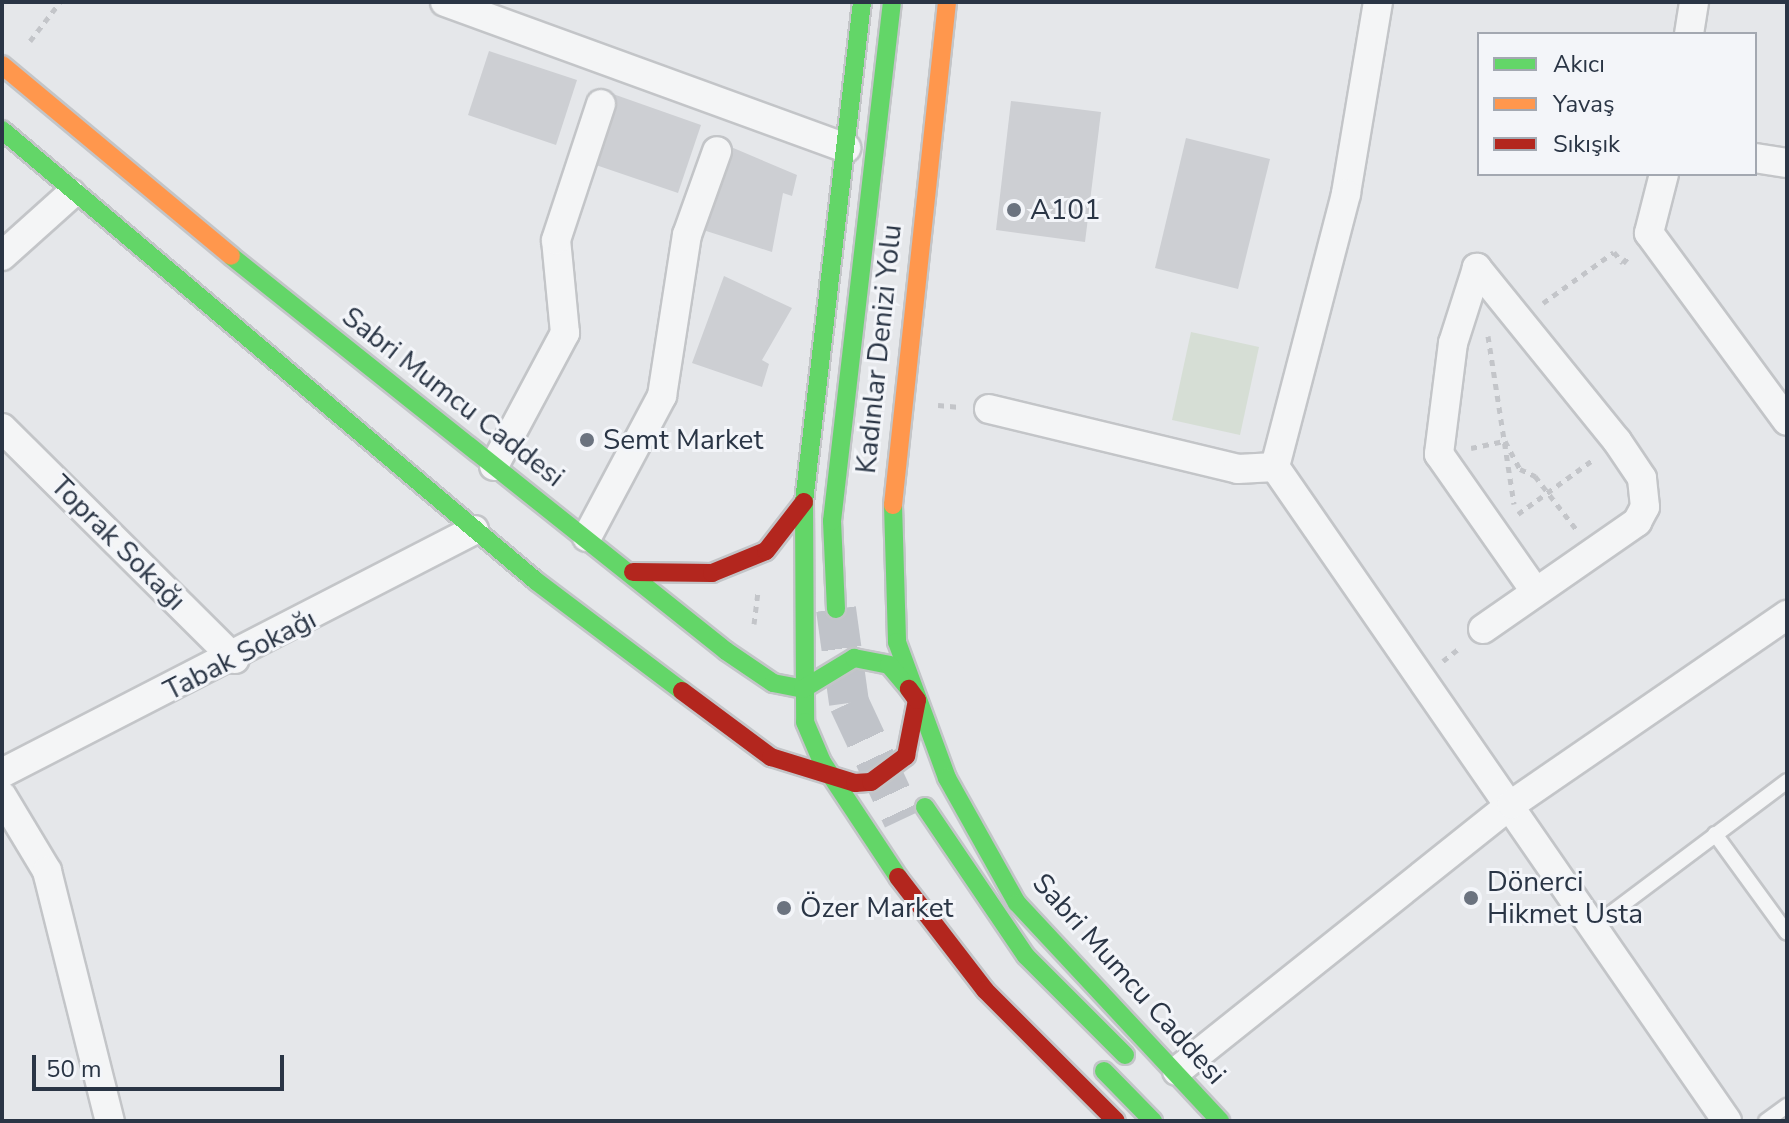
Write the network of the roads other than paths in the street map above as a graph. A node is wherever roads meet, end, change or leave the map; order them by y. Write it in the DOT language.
graph roads {
  1 [pos="445,2"];
  2 [pos="862,2"];
  3 [pos="892,2"];
  4 [pos="947,2"];
  5 [pos="1378,2"];
  6 [pos="1694,2"];
  7 [pos="1689,32"];
  8 [pos="5,68"];
  9 [pos="601,104"];
  10 [pos="2,130"];
  11 [pos="846,148"];
  12 [pos="717,151"];
  13 [pos="1757,158"];
  14 [pos="1787,163"];
  15 [pos="1663,176"];
  16 [pos="71,194"];
  17 [pos="2,256"];
  18 [pos="989,409"];
  19 [pos="866,420"];
  20 [pos="1787,421"];
  21 [pos="2,428"];
  22 [pos="494,466"];
  23 [pos="1275,467"];
  24 [pos="857,498"];
  25 [pos="804,502"];
  26 [pos="474,530"];
  27 [pos="587,537"];
  28 [pos="633,572"];
  29 [pos="1525,578"];
  30 [pos="836,609"];
  31 [pos="1787,615"];
  32 [pos="1483,629"];
  33 [pos="235,659"];
  34 [pos="803,689"];
  35 [pos="917,700"];
  36 [pos="2,773"];
  37 [pos="1787,781"];
  38 [pos="837,782"];
  39 [pos="2,796"];
  40 [pos="1512,804"];
  41 [pos="925,807"];
  42 [pos="1715,834"];
  43 [pos="1594,926"];
  44 [pos="1787,933"];
  45 [pos="1001,960"];
  46 [pos="1032,994"];
  47 [pos="1084,1050"];
  48 [pos="1139,1069"];
  49 [pos="1177,1071"];
  50 [pos="1092,1094"];
  51 [pos="1787,1106"];
  52 [pos="110,1121"];
  53 [pos="1085,1121"];
  54 [pos="1116,1121"];
  55 [pos="1153,1121"];
  56 [pos="1220,1121"];
  57 [pos="1727,1121"];
  58 [pos="1766,1121"];
  1 -- 11 [label="street"];
  2 -- 11 [label="main road, Kadınlar Denizi Yolu"];
  3 -- 30 [label="main road"];
  4 -- 35 [label="main road, Kadınlar Denizi Yolu"];
  5 -- 23 [label="street"];
  6 -- 7 [label="street"];
  8 -- 22 [label="main road, Sabri Mumcu Caddesi"];
  9 -- 22 [label="street"];
  10 -- 16 [label="main road"];
  11 -- 25 [label="main road, Kadınlar Denizi Yolu"];
  12 -- 27 [label="street"];
  13 -- 14 [label="street"];
  15 -- 20 [label="street"];
  16 -- 17 [label="street"];
  16 -- 26 [label="main road"];
  18 -- 23 [label="street"];
  19 -- 24 [label="main road"];
  21 -- 33 [label="street, Toprak Sokağı"];
  22 -- 27 [label="main road, Sabri Mumcu Caddesi"];
  23 -- 40 [label="street"];
  25 -- 28 [label="main road"];
  25 -- 34 [label="main road, Kadınlar Denizi Yolu"];
  26 -- 33 [label="street, Tabak Sokağı"];
  26 -- 38 [label="main road"];
  27 -- 28 [label="main road, Sabri Mumcu Caddesi"];
  28 -- 34 [label="main road, Sabri Mumcu Caddesi"];
  29 -- 29 [label="street"];
  29 -- 32 [label="street"];
  31 -- 40 [label="street"];
  33 -- 36 [label="street, Tabak Sokağı"];
  34 -- 35 [label="main road"];
  34 -- 38 [label="main road"];
  35 -- 38 [label="main road"];
  35 -- 49 [label="main road, Sabri Mumcu Caddesi"];
  37 -- 42 [label="lane"];
  38 -- 50 [label="main road"];
  39 -- 52 [label="street"];
  40 -- 43 [label="street"];
  40 -- 49 [label="street"];
  41 -- 48 [label="main road"];
  42 -- 43 [label="lane"];
  42 -- 44 [label="lane"];
  43 -- 57 [label="street"];
  45 -- 46 [label="main road"];
  47 -- 55 [label="main road"];
  49 -- 56 [label="main road, Sabri Mumcu Caddesi"];
  50 -- 53 [label="street"];
  50 -- 54 [label="main road"];
  51 -- 58 [label="lane"];
}
